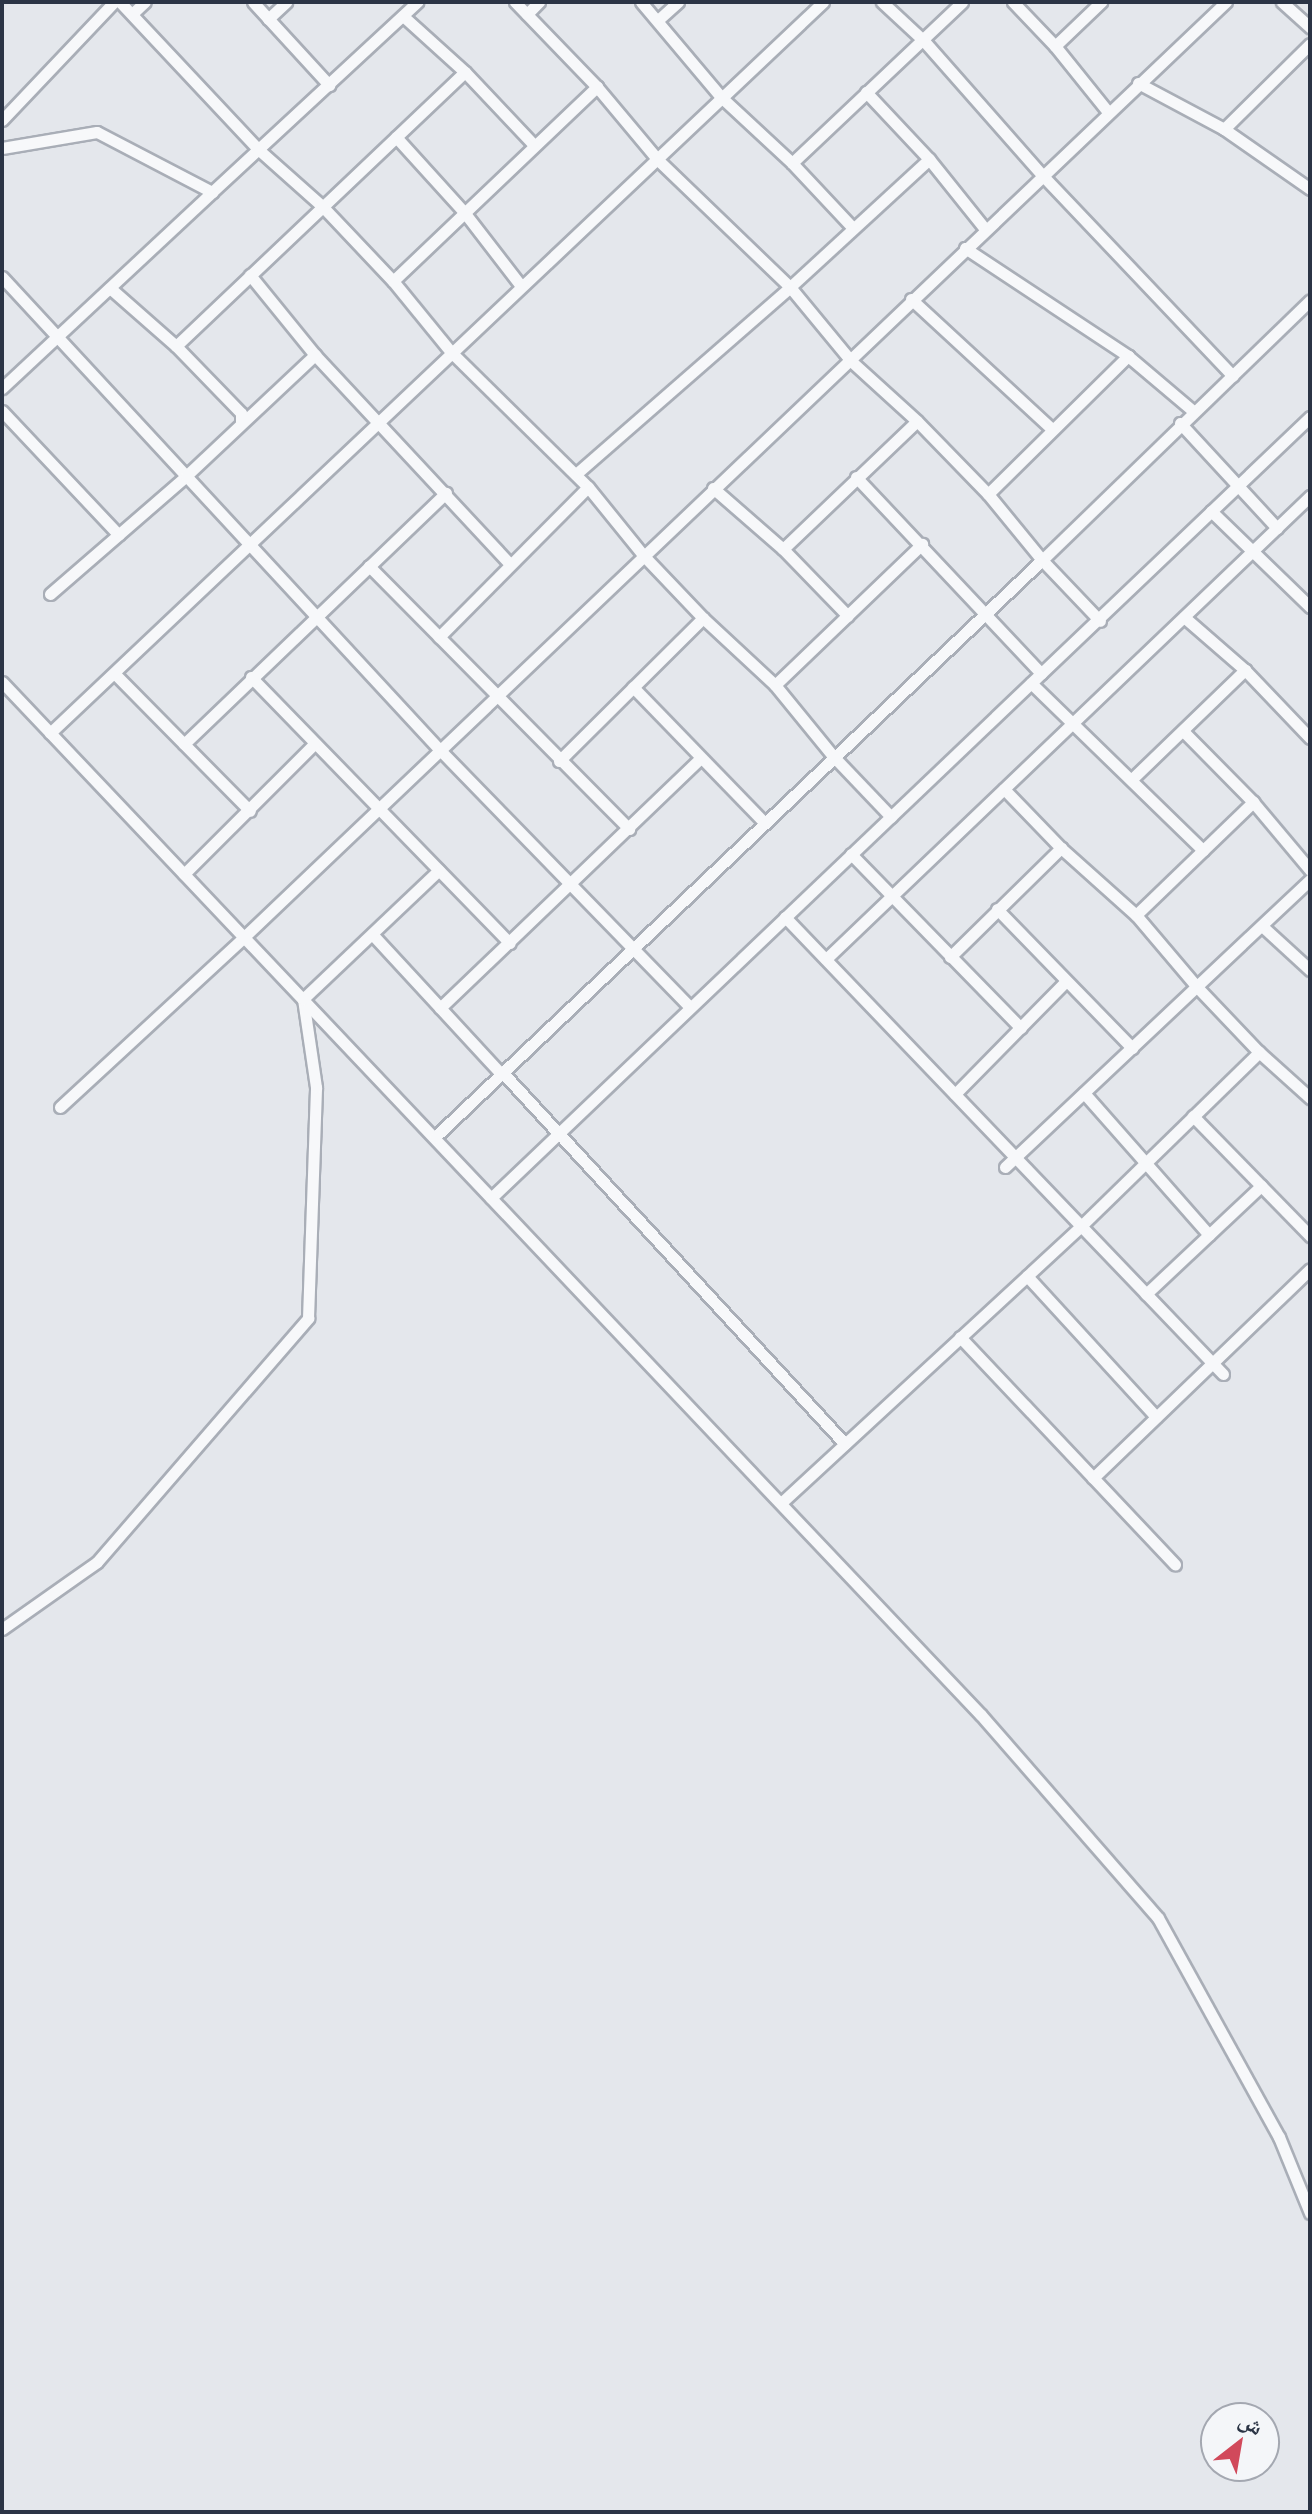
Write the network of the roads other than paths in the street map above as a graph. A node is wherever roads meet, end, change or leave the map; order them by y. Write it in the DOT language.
graph roads {
  1 [pos="117,2"];
  2 [pos="145,2"];
  3 [pos="253,2"];
  4 [pos="286,2"];
  5 [pos="515,2"];
  6 [pos="539,2"];
  7 [pos="641,2"];
  8 [pos="678,2"];
  9 [pos="823,2"];
  10 [pos="882,2"];
  11 [pos="962,2"];
  12 [pos="1013,2"];
  13 [pos="1101,2"];
  14 [pos="1226,2"];
  15 [pos="1282,2"];
  16 [pos="416,3"];
  17 [pos="133,13"];
  18 [pos="527,14"];
  19 [pos="403,16"];
  20 [pos="268,19"];
  21 [pos="658,20"];
  22 [pos="1310,27"];
  23 [pos="924,41"];
  24 [pos="1310,44"];
  25 [pos="1055,46"];
  26 [pos="465,72"];
  27 [pos="1138,83"];
  28 [pos="329,85"];
  29 [pos="597,87"];
  30 [pos="866,92"];
  31 [pos="721,97"];
  32 [pos="1108,112"];
  33 [pos="2,120"];
  34 [pos="1224,129"];
  35 [pos="396,137"];
  36 [pos="534,145"];
  37 [pos="2,148"];
  38 [pos="259,150"];
  39 [pos="929,159"];
  40 [pos="658,160"];
  41 [pos="792,163"];
  42 [pos="1044,177"];
  43 [pos="1310,189"];
  44 [pos="212,192"];
  45 [pos="323,207"];
  46 [pos="464,212"];
  47 [pos="852,227"];
  48 [pos="985,229"];
  49 [pos="965,248"];
  50 [pos="250,275"];
  51 [pos="2,277"];
  52 [pos="393,281"];
  53 [pos="521,286"];
  54 [pos="790,287"];
  55 [pos="110,288"];
  56 [pos="911,299"];
  57 [pos="1310,300"];
  58 [pos="55,336"];
  59 [pos="176,346"];
  60 [pos="451,352"];
  61 [pos="315,355"];
  62 [pos="1128,356"];
  63 [pos="851,361"];
  64 [pos="1233,376"];
  65 [pos="2,388"];
  66 [pos="2,411"];
  67 [pos="1193,411"];
  68 [pos="1310,417"];
  69 [pos="917,421"];
  70 [pos="378,422"];
  71 [pos="241,423"];
  72 [pos="1180,423"];
  73 [pos="1052,429"];
  74 [pos="576,474"];
  75 [pos="186,476"];
  76 [pos="856,477"];
  77 [pos="1238,485"];
  78 [pos="588,487"];
  79 [pos="713,488"];
  80 [pos="446,493"];
  81 [pos="988,494"];
  82 [pos="1310,496"];
  83 [pos="1211,511"];
  84 [pos="1277,528"];
  85 [pos="119,535"];
  86 [pos="922,544"];
  87 [pos="246,545"];
  88 [pos="783,549"];
  89 [pos="1250,553"];
  90 [pos="643,555"];
  91 [pos="1042,560"];
  92 [pos="510,564"];
  93 [pos="369,566"];
  94 [pos="50,594"];
  95 [pos="1310,607"];
  96 [pos="982,613"];
  97 [pos="314,616"];
  98 [pos="848,616"];
  99 [pos="1184,617"];
  100 [pos="703,618"];
  101 [pos="1100,621"];
  102 [pos="439,637"];
  103 [pos="1245,670"];
  104 [pos="1041,673"];
  105 [pos="115,674"];
  106 [pos="251,677"];
  107 [pos="2,682"];
  108 [pos="1031,683"];
  109 [pos="775,685"];
  110 [pos="633,687"];
  111 [pos="496,695"];
  112 [pos="1071,724"];
  113 [pos="1183,731"];
  114 [pos="50,733"];
  115 [pos="1310,738"];
  116 [pos="315,743"];
  117 [pos="184,744"];
  118 [pos="439,749"];
  119 [pos="833,756"];
  120 [pos="701,758"];
  121 [pos="559,761"];
  122 [pos="1133,778"];
  123 [pos="1004,789"];
  124 [pos="1253,802"];
  125 [pos="379,808"];
  126 [pos="250,811"];
  127 [pos="891,817"];
  128 [pos="764,822"];
  129 [pos="629,829"];
  130 [pos="1061,848"];
  131 [pos="1203,850"];
  132 [pos="851,854"];
  133 [pos="439,870"];
  134 [pos="1310,870"];
  135 [pos="184,874"];
  136 [pos="1310,880"];
  137 [pos="571,885"];
  138 [pos="891,897"];
  139 [pos="997,909"];
  140 [pos="1136,915"];
  141 [pos="785,917"];
  142 [pos="1262,926"];
  143 [pos="372,934"];
  144 [pos="244,937"];
  145 [pos="510,943"];
  146 [pos="634,948"];
  147 [pos="950,957"];
  148 [pos="826,959"];
  149 [pos="1310,970"];
  150 [pos="1066,981"];
  151 [pos="1197,987"];
  152 [pos="303,999"];
  153 [pos="689,1006"];
  154 [pos="440,1008"];
  155 [pos="1021,1028"];
  156 [pos="1132,1048"];
  157 [pos="1259,1052"];
  158 [pos="502,1073"];
  159 [pos="1084,1093"];
  160 [pos="955,1094"];
  161 [pos="1310,1098"];
  162 [pos="60,1107"];
  163 [pos="1193,1116"];
  164 [pos="559,1133"];
  165 [pos="435,1137"];
  166 [pos="1016,1158"];
  167 [pos="1145,1163"];
  168 [pos="1005,1167"];
  169 [pos="1261,1186"];
  170 [pos="491,1198"];
  171 [pos="1081,1226"];
  172 [pos="1209,1235"];
  173 [pos="1310,1236"];
  174 [pos="1310,1269"];
  175 [pos="1027,1276"];
  176 [pos="1146,1294"];
  177 [pos="960,1337"];
  178 [pos="1212,1363"];
  179 [pos="1223,1374"];
  180 [pos="1156,1417"];
  181 [pos="845,1444"];
  182 [pos="1093,1478"];
  183 [pos="781,1503"];
  184 [pos="1175,1564"];
  185 [pos="2,1629"];
  186 [pos="1310,2213"];
  1 -- 17 [label="street"];
  1 -- 33 [label="street"];
  2 -- 17 [label="street"];
  3 -- 20 [label="street"];
  4 -- 20 [label="street"];
  5 -- 18 [label="street"];
  6 -- 18 [label="street"];
  7 -- 21 [label="street"];
  8 -- 21 [label="street"];
  9 -- 31 [label="street"];
  10 -- 23 [label="street"];
  11 -- 23 [label="street"];
  12 -- 25 [label="street"];
  13 -- 25 [label="street"];
  14 -- 27 [label="street"];
  15 -- 22 [label="street"];
  16 -- 19 [label="street"];
  17 -- 38 [label="street"];
  18 -- 29 [label="street"];
  19 -- 26 [label="street"];
  19 -- 28 [label="street"];
  20 -- 28 [label="street"];
  21 -- 31 [label="street"];
  23 -- 30 [label="street"];
  23 -- 42 [label="street"];
  24 -- 34 [label="street"];
  25 -- 32 [label="street"];
  26 -- 35 [label="street"];
  26 -- 36 [label="street"];
  27 -- 32 [label="street"];
  27 -- 34 [label="street"];
  28 -- 38 [label="street"];
  29 -- 36 [label="street"];
  29 -- 40 [label="street"];
  30 -- 39 [label="street"];
  30 -- 41 [label="street"];
  31 -- 40 [label="street"];
  31 -- 41 [label="street"];
  32 -- 42 [label="street"];
  34 -- 43 [label="street"];
  35 -- 45 [label="street"];
  35 -- 46 [label="street"];
  36 -- 46 [label="street"];
  37 -- 44 [label="street"];
  38 -- 44 [label="street"];
  38 -- 45 [label="street"];
  39 -- 47 [label="street"];
  39 -- 48 [label="street"];
  40 -- 53 [label="street"];
  40 -- 54 [label="street"];
  41 -- 47 [label="street"];
  42 -- 48 [label="street"];
  42 -- 64 [label="street"];
  44 -- 55 [label="street"];
  45 -- 50 [label="street"];
  45 -- 52 [label="street"];
  46 -- 52 [label="street"];
  46 -- 53 [label="street"];
  47 -- 54 [label="street"];
  48 -- 49 [label="street"];
  49 -- 56 [label="street"];
  49 -- 62 [label="street"];
  50 -- 59 [label="street"];
  50 -- 61 [label="street"];
  51 -- 58 [label="street"];
  52 -- 60 [label="street"];
  53 -- 60 [label="street"];
  54 -- 63 [label="street"];
  54 -- 74 [label="street"];
  55 -- 58 [label="street"];
  55 -- 59 [label="street"];
  56 -- 63 [label="street"];
  56 -- 73 [label="street"];
  57 -- 64 [label="street"];
  58 -- 65 [label="street"];
  58 -- 75 [label="street"];
  59 -- 71 [label="street"];
  60 -- 70 [label="street"];
  60 -- 74 [label="street"];
  61 -- 70 [label="street"];
  61 -- 71 [label="street"];
  62 -- 67 [label="street"];
  62 -- 73 [label="street"];
  63 -- 69 [label="street"];
  63 -- 79 [label="street"];
  64 -- 67 [label="street"];
  66 -- 85 [label="street"];
  67 -- 72 [label="street"];
  68 -- 77 [label="street"];
  69 -- 76 [label="street"];
  69 -- 81 [label="street"];
  70 -- 80 [label="street"];
  70 -- 87 [label="street"];
  71 -- 75 [label="street"];
  72 -- 77 [label="street"];
  72 -- 91 [label="street"];
  73 -- 81 [label="street"];
  74 -- 78 [label="street"];
  75 -- 85 [label="street"];
  75 -- 87 [label="street"];
  76 -- 86 [label="street"];
  76 -- 88 [label="street"];
  77 -- 83 [label="street"];
  77 -- 84 [label="street"];
  78 -- 90 [label="street"];
  78 -- 92 [label="street"];
  79 -- 88 [label="street"];
  79 -- 90 [label="street"];
  80 -- 92 [label="street"];
  80 -- 93 [label="street"];
  81 -- 91 [label="street"];
  82 -- 84 [label="street"];
  83 -- 89 [label="street"];
  83 -- 101 [label="street"];
  84 -- 89 [label="street"];
  85 -- 94 [label="street"];
  86 -- 96 [label="street"];
  86 -- 98 [label="street"];
  87 -- 97 [label="street"];
  87 -- 105 [label="street"];
  88 -- 98 [label="street"];
  89 -- 95 [label="street"];
  89 -- 99 [label="street"];
  90 -- 100 [label="street"];
  90 -- 111 [label="street"];
  91 -- 96 [label="street"];
  91 -- 101 [label="street"];
  92 -- 102 [label="street"];
  93 -- 97 [label="street"];
  93 -- 102 [label="street"];
  96 -- 104 [label="street"];
  96 -- 119 [label="street"];
  97 -- 106 [label="street"];
  97 -- 118 [label="street"];
  98 -- 109 [label="street"];
  99 -- 103 [label="street"];
  99 -- 112 [label="street"];
  100 -- 109 [label="street"];
  100 -- 110 [label="street"];
  101 -- 104 [label="street"];
  102 -- 111 [label="street"];
  103 -- 113 [label="street"];
  103 -- 115 [label="street"];
  104 -- 108 [label="street"];
  105 -- 114 [label="street"];
  105 -- 117 [label="street"];
  106 -- 116 [label="street"];
  106 -- 117 [label="street"];
  107 -- 114 [label="street"];
  108 -- 112 [label="street"];
  108 -- 127 [label="street"];
  109 -- 119 [label="street"];
  110 -- 120 [label="street"];
  110 -- 121 [label="street"];
  111 -- 118 [label="street"];
  111 -- 121 [label="street"];
  112 -- 122 [label="street"];
  112 -- 123 [label="street"];
  113 -- 122 [label="street"];
  113 -- 124 [label="street"];
  114 -- 135 [label="street"];
  116 -- 125 [label="street"];
  116 -- 126 [label="street"];
  117 -- 126 [label="street"];
  118 -- 125 [label="street"];
  118 -- 137 [label="street"];
  119 -- 127 [label="street"];
  119 -- 128 [label="street"];
  120 -- 128 [label="street"];
  120 -- 129 [label="street"];
  121 -- 129 [label="street"];
  122 -- 131 [label="street"];
  123 -- 130 [label="street"];
  123 -- 138 [label="street"];
  124 -- 131 [label="street"];
  124 -- 134 [label="street"];
  125 -- 133 [label="street"];
  125 -- 144 [label="street"];
  126 -- 135 [label="street"];
  127 -- 132 [label="street"];
  128 -- 146 [label="street"];
  129 -- 137 [label="street"];
  130 -- 139 [label="street"];
  130 -- 140 [label="street"];
  131 -- 140 [label="street"];
  132 -- 138 [label="street"];
  132 -- 141 [label="street"];
  133 -- 143 [label="street"];
  133 -- 145 [label="street"];
  135 -- 144 [label="street"];
  136 -- 142 [label="street"];
  137 -- 145 [label="street"];
  137 -- 146 [label="street"];
  138 -- 147 [label="street"];
  138 -- 148 [label="street"];
  139 -- 147 [label="street"];
  139 -- 150 [label="street"];
  140 -- 151 [label="street"];
  141 -- 148 [label="street"];
  141 -- 153 [label="street"];
  142 -- 149 [label="street"];
  142 -- 151 [label="street"];
  143 -- 152 [label="street"];
  143 -- 154 [label="street"];
  144 -- 152 [label="street"];
  144 -- 162 [label="street"];
  145 -- 154 [label="street"];
  146 -- 153 [label="street"];
  146 -- 158 [label="street"];
  147 -- 155 [label="street"];
  148 -- 160 [label="street"];
  150 -- 155 [label="street"];
  150 -- 156 [label="street"];
  151 -- 156 [label="street"];
  151 -- 157 [label="street"];
  152 -- 165 [label="street"];
  152 -- 185 [label="street"];
  153 -- 164 [label="street"];
  154 -- 158 [label="street"];
  155 -- 160 [label="street"];
  156 -- 159 [label="street"];
  157 -- 161 [label="street"];
  157 -- 163 [label="street"];
  158 -- 164 [label="street"];
  158 -- 165 [label="street"];
  159 -- 166 [label="street"];
  159 -- 167 [label="street"];
  160 -- 166 [label="street"];
  163 -- 167 [label="street"];
  163 -- 169 [label="street"];
  164 -- 170 [label="street"];
  164 -- 181 [label="street"];
  165 -- 170 [label="street"];
  166 -- 168 [label="street"];
  166 -- 171 [label="street"];
  167 -- 171 [label="street"];
  167 -- 172 [label="street"];
  169 -- 172 [label="street"];
  169 -- 173 [label="street"];
  170 -- 183 [label="street"];
  171 -- 175 [label="street"];
  171 -- 176 [label="street"];
  172 -- 176 [label="street"];
  174 -- 178 [label="street"];
  175 -- 177 [label="street"];
  175 -- 180 [label="street"];
  176 -- 178 [label="street"];
  177 -- 181 [label="street"];
  177 -- 182 [label="street"];
  178 -- 179 [label="street"];
  178 -- 180 [label="street"];
  180 -- 182 [label="street"];
  181 -- 183 [label="street"];
  182 -- 184 [label="street"];
  183 -- 186 [label="street"];
}
